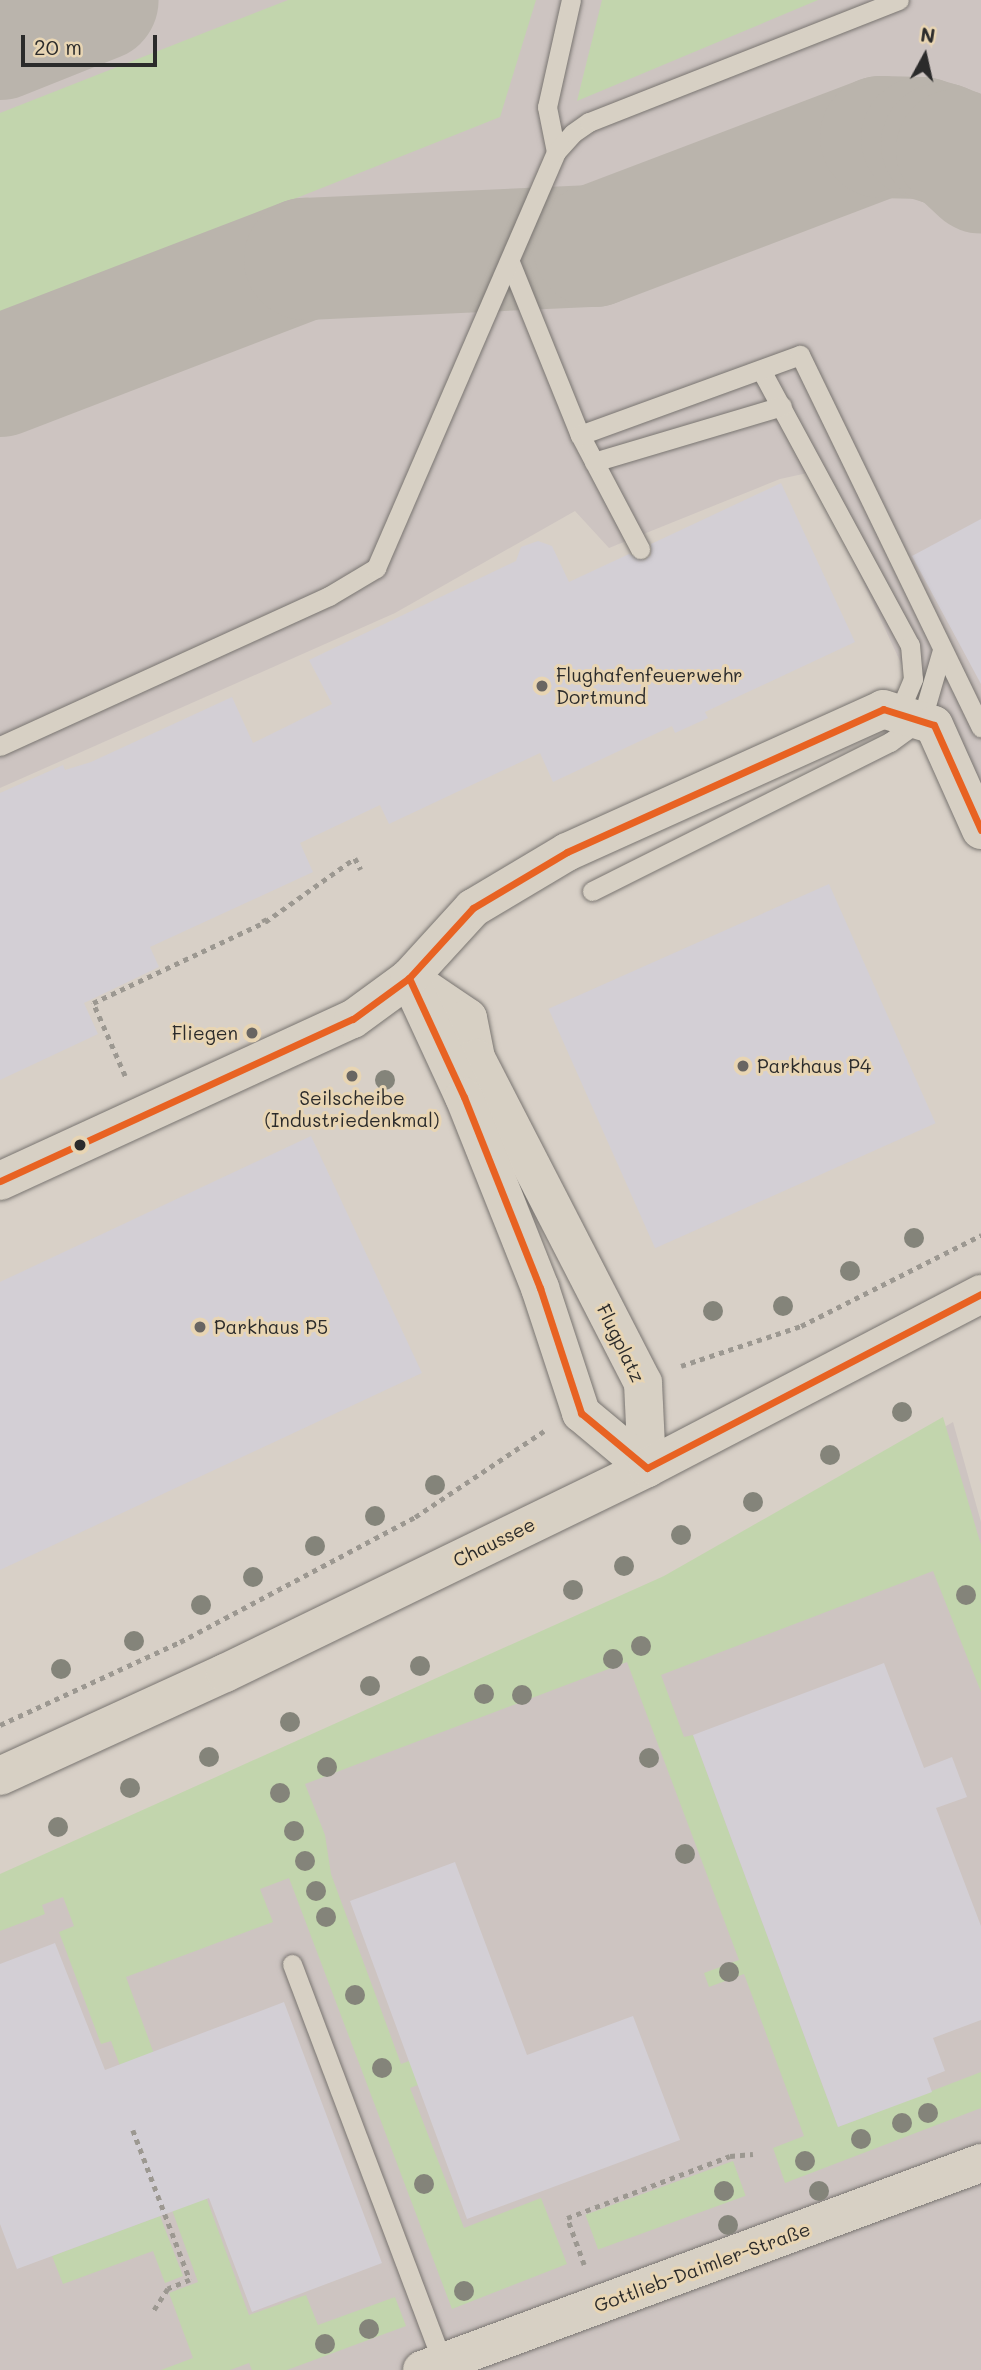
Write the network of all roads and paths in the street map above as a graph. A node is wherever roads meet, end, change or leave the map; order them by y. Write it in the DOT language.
graph roads {
  1 [pos="571,0"];
  2 [pos="899,0"];
  3 [pos="556,152"];
  4 [pos="510,262"];
  5 [pos="761,370"];
  6 [pos="782,406"];
  7 [pos="580,435"];
  8 [pos="594,462"];
  9 [pos="640,549"];
  10 [pos="942,650"];
  11 [pos="910,716"];
  12 [pos="981,727"];
  13 [pos="0,746"];
  14 [pos="981,830"];
  15 [pos="361,870"];
  16 [pos="592,891"];
  17 [pos="408,978"];
  18 [pos="142,1116"];
  19 [pos="0,1181"];
  20 [pos="981,1235"];
  21 [pos="981,1294"];
  22 [pos="643,1383"];
  23 [pos="581,1413"];
  24 [pos="647,1468"];
  25 [pos="0,1724"];
  26 [pos="0,1776"];
  27 [pos="292,1964"];
  28 [pos="134,2130"];
  29 [pos="753,2154"];
  30 [pos="981,2163"];
  31 [pos="576,2243"];
  32 [pos="153,2312"];
  33 [pos="432,2366"];
  1 -- 3 [label="lane"];
  2 -- 3 [label="lane"];
  3 -- 4 [label="lane"];
  4 -- 7 [label="lane"];
  4 -- 13 [label="lane"];
  5 -- 6 [label="lane"];
  5 -- 7 [label="lane"];
  5 -- 10 [label="lane"];
  6 -- 8 [label="lane"];
  6 -- 11 [label="lane"];
  7 -- 8 [label="lane"];
  8 -- 9 [label="lane"];
  10 -- 11 [label="lane"];
  10 -- 12 [label="lane"];
  11 -- 14 [label="street"];
  11 -- 16 [label="lane"];
  11 -- 17 [label="street"];
  15 -- 18 [label="path"];
  17 -- 18 [label="street"];
  17 -- 22 [label="street, Flugplatz"];
  17 -- 23 [label="street"];
  18 -- 19 [label="street"];
  20 -- 22 [label="path"];
  21 -- 24 [label="street, Chaussee"];
  22 -- 24 [label="street, Flugplatz"];
  23 -- 24 [label="street"];
  23 -- 25 [label="path"];
  24 -- 26 [label="street, Chaussee"];
  27 -- 33 [label="lane"];
  28 -- 32 [label="path"];
  29 -- 31 [label="path"];
  30 -- 33 [label="street, Gottlieb-Daimler-Straße"];
}
